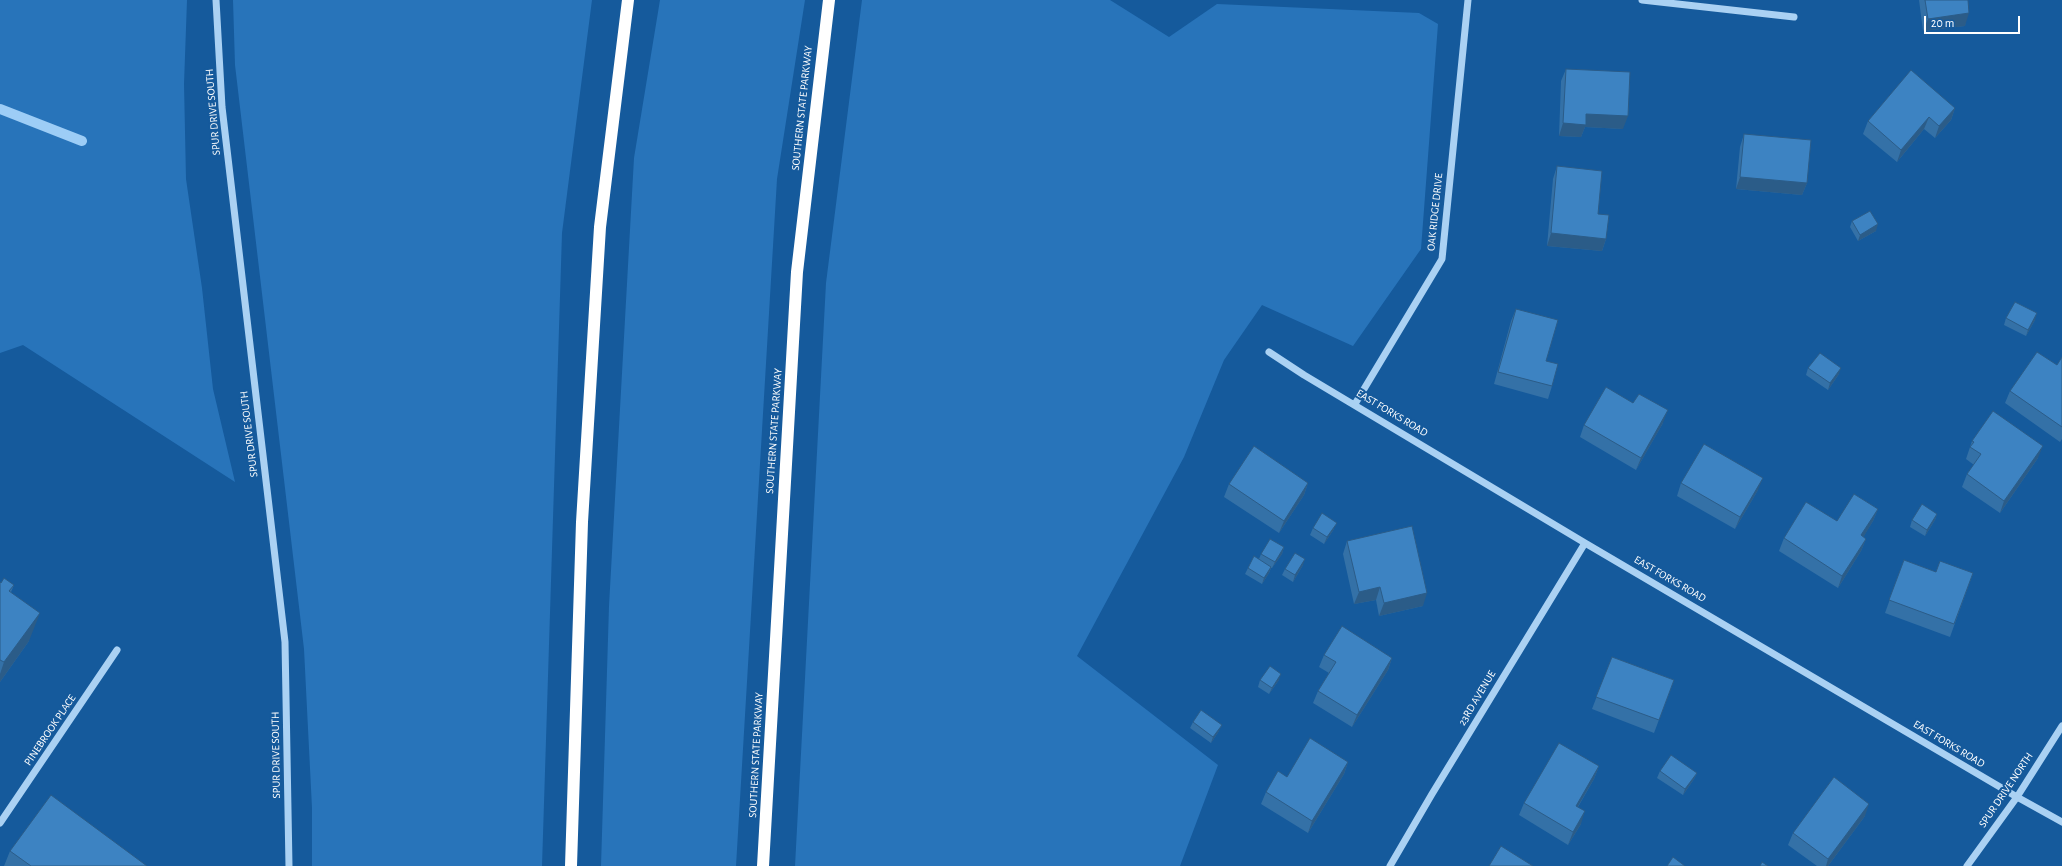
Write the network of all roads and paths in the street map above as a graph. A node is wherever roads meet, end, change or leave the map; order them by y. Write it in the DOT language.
graph roads {
  1 [pos="216,0"];
  2 [pos="628,0"];
  3 [pos="829,0"];
  4 [pos="1468,0"];
  5 [pos="1642,0"];
  6 [pos="1794,17"];
  7 [pos="1269,352"];
  8 [pos="1354,404"];
  9 [pos="1586,543"];
  10 [pos="117,650"];
  11 [pos="2062,726"];
  12 [pos="2017,797"];
  13 [pos="2062,822"];
  14 [pos="0,823"];
  15 [pos="289,866"];
  16 [pos="571,866"];
  17 [pos="763,866"];
  18 [pos="1390,866"];
  19 [pos="1967,866"];
  1 -- 15 [label="street, SPUR DRIVE SOUTH"];
  2 -- 16 [label="highway"];
  3 -- 17 [label="highway, SOUTHERN STATE PARKWAY"];
  4 -- 8 [label="street, OAK RIDGE DRIVE"];
  5 -- 6 [label="street"];
  7 -- 8 [label="street, EAST FORKS ROAD"];
  8 -- 9 [label="street, EAST FORKS ROAD"];
  9 -- 12 [label="street, EAST FORKS ROAD"];
  9 -- 18 [label="street, 23RD AVENUE"];
  10 -- 14 [label="street, PINEBROOK PLACE"];
  11 -- 12 [label="street, SPUR DRIVE NORTH"];
  12 -- 13 [label="street, EAST FORKS ROAD"];
  12 -- 19 [label="street, SPUR DRIVE NORTH"];
}
